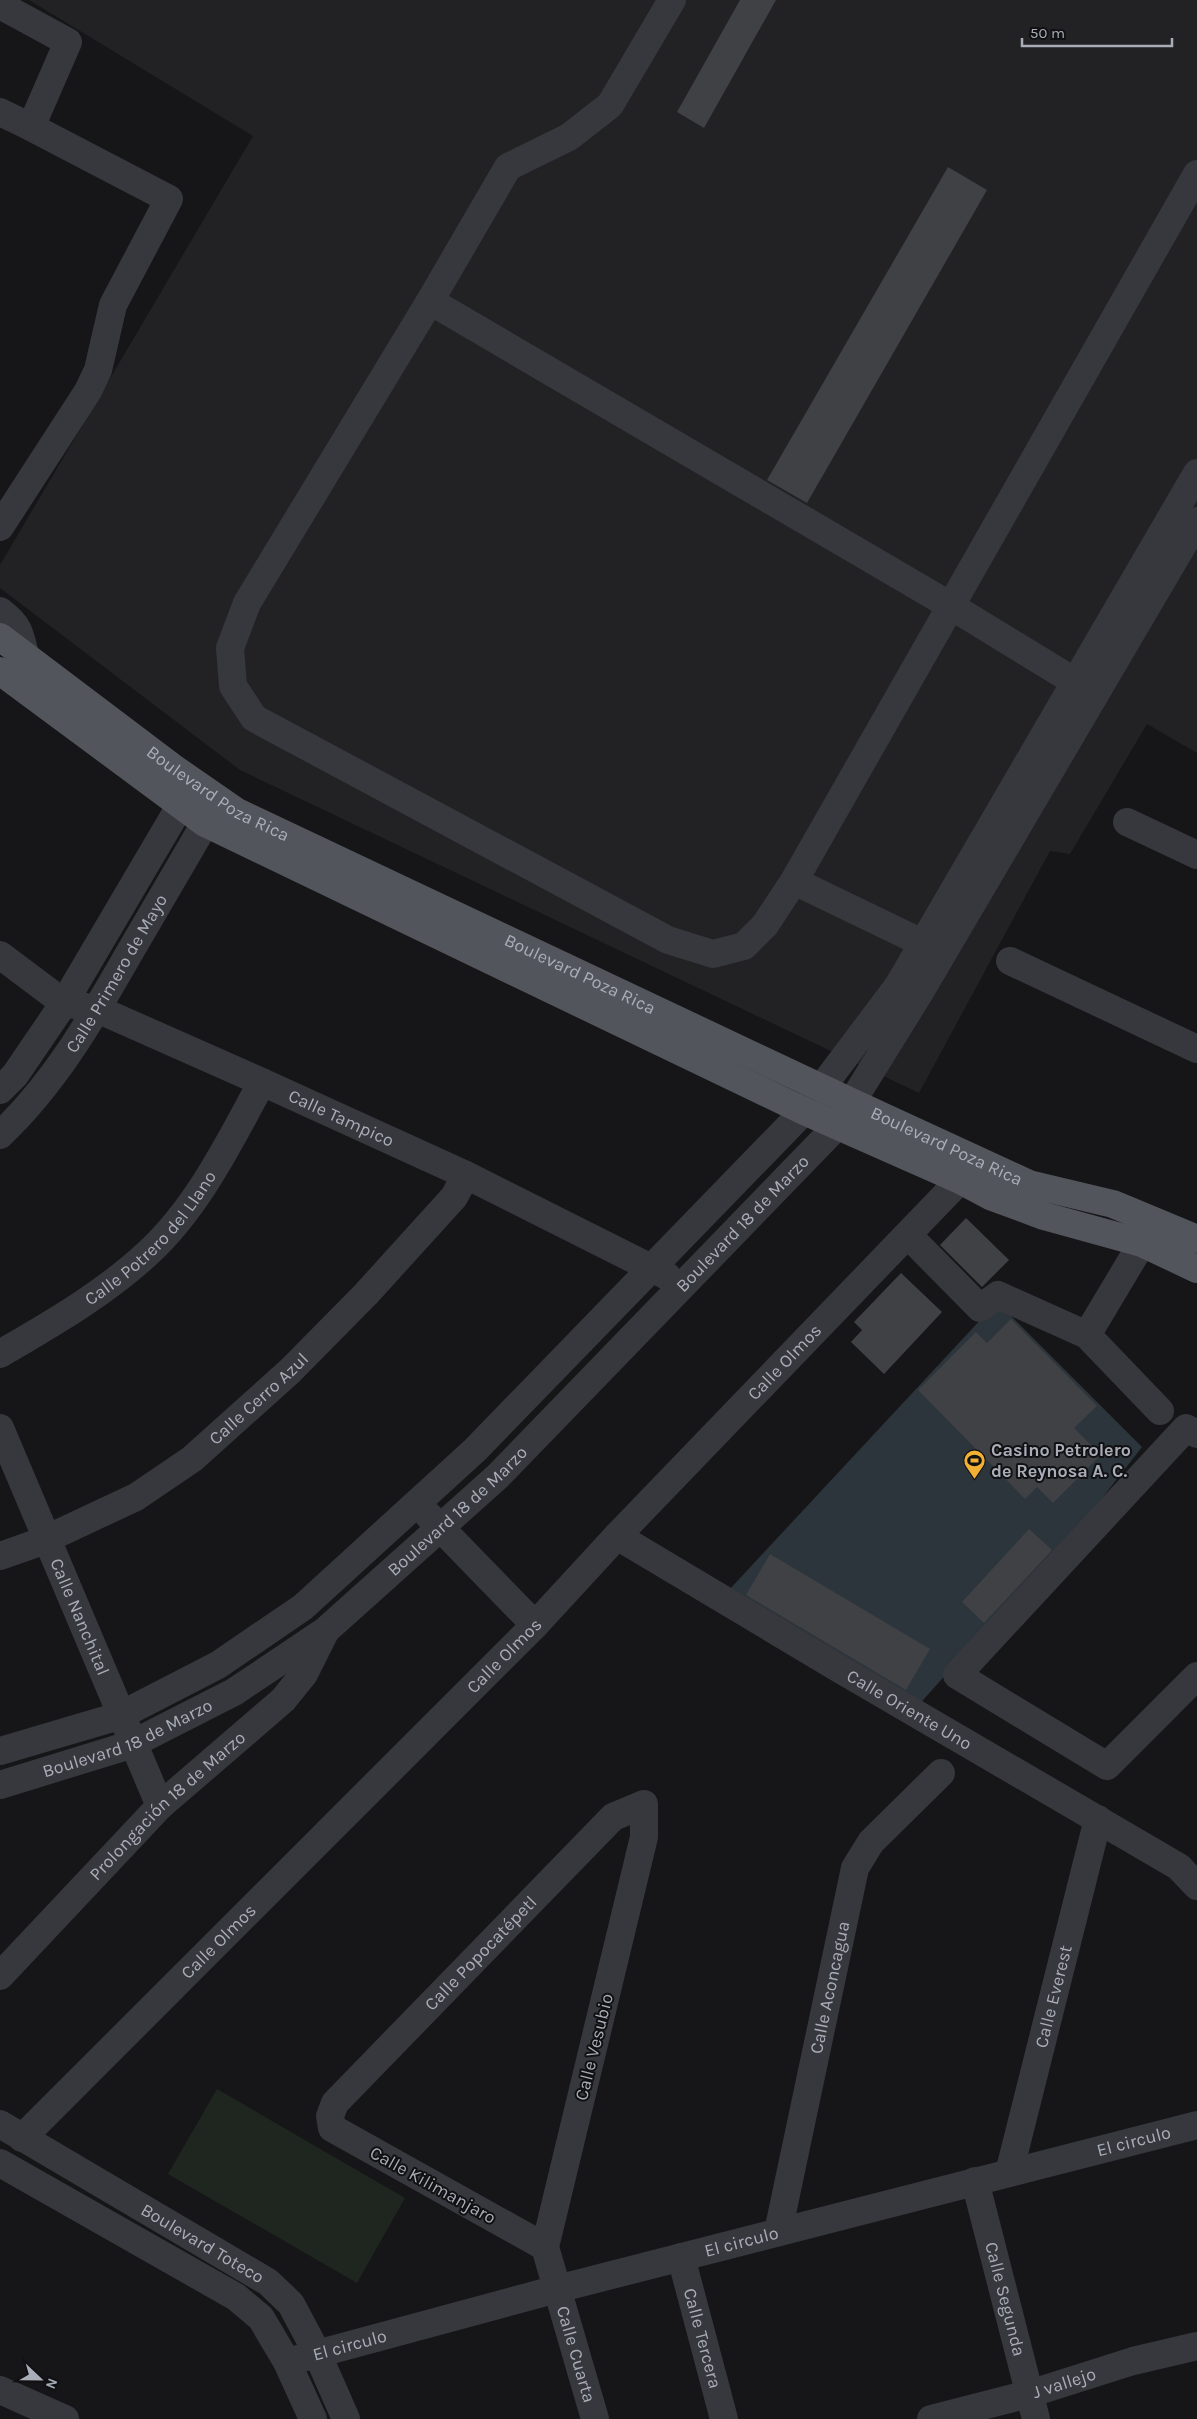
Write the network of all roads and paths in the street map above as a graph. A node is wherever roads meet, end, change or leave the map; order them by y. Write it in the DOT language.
graph roads {
  1 [pos="672,0"];
  2 [pos="0,5"];
  3 [pos="0,112"];
  4 [pos="31,127"];
  5 [pos="1195,183"];
  6 [pos="430,301"];
  7 [pos="1197,473"];
  8 [pos="1197,521"];
  9 [pos="0,527"];
  10 [pos="951,606"];
  11 [pos="0,611"];
  12 [pos="0,636"];
  13 [pos="24,655"];
  14 [pos="0,671"];
  15 [pos="1085,688"];
  16 [pos="89,721"];
  17 [pos="187,794"];
  18 [pos="218,800"];
  19 [pos="1127,822"];
  20 [pos="205,823"];
  21 [pos="1197,855"];
  22 [pos="794,881"];
  23 [pos="933,948"];
  24 [pos="0,955"];
  25 [pos="1010,961"];
  26 [pos="64,1003"];
  27 [pos="97,1009"];
  28 [pos="1197,1049"];
  29 [pos="262,1082"];
  30 [pos="822,1088"];
  31 [pos="0,1090"];
  32 [pos="851,1102"];
  33 [pos="804,1111"];
  34 [pos="837,1126"];
  35 [pos="0,1135"];
  36 [pos="966,1169"];
  37 [pos="466,1175"];
  38 [pos="908,1234"];
  39 [pos="1197,1240"];
  40 [pos="1142,1243"];
  41 [pos="652,1268"];
  42 [pos="1197,1269"];
  43 [pos="684,1285"];
  44 [pos="1087,1335"];
  45 [pos="0,1354"];
  46 [pos="1160,1411"];
  47 [pos="0,1428"];
  48 [pos="1197,1434"];
  49 [pos="417,1503"];
  50 [pos="440,1529"];
  51 [pos="617,1536"];
  52 [pos="46,1538"];
  53 [pos="0,1556"];
  54 [pos="536,1625"];
  55 [pos="325,1631"];
  56 [pos="1197,1676"];
  57 [pos="121,1715"];
  58 [pos="133,1743"];
  59 [pos="0,1751"];
  60 [pos="941,1773"];
  61 [pos="0,1784"];
  62 [pos="644,1804"];
  63 [pos="160,1806"];
  64 [pos="1098,1819"];
  65 [pos="1197,1886"];
  66 [pos="0,1976"];
  67 [pos="330,2116"];
  68 [pos="0,2124"];
  69 [pos="1197,2125"];
  70 [pos="22,2138"];
  71 [pos="0,2163"];
  72 [pos="1009,2173"];
  73 [pos="975,2181"];
  74 [pos="778,2232"];
  75 [pos="545,2247"];
  76 [pos="681,2258"];
  77 [pos="557,2289"];
  78 [pos="1197,2346"];
  79 [pos="316,2352"];
  80 [pos="287,2362"];
  81 [pos="0,2390"];
  82 [pos="1032,2406"];
  83 [pos="65,2419"];
  84 [pos="313,2419"];
  85 [pos="346,2419"];
  86 [pos="595,2419"];
  87 [pos="724,2419"];
  88 [pos="931,2419"];
  1 -- 6 [label="street"];
  2 -- 4 [label="street"];
  3 -- 4 [label="street"];
  4 -- 9 [label="street"];
  5 -- 10 [label="street"];
  6 -- 10 [label="street"];
  6 -- 22 [label="street"];
  7 -- 15 [label="street"];
  8 -- 15 [label="street"];
  10 -- 15 [label="street"];
  10 -- 22 [label="street"];
  11 -- 13 [label="street"];
  12 -- 13 [label="main road, Boulevard Poza Rica"];
  13 -- 16 [label="main road, Boulevard Poza Rica"];
  14 -- 16 [label="main road, Boulevard Poza Rica"];
  15 -- 23 [label="street"];
  16 -- 17 [label="main road, Boulevard Poza Rica"];
  17 -- 18 [label="main road, Boulevard Poza Rica"];
  17 -- 20 [label="main road, Boulevard Poza Rica"];
  17 -- 26 [label="street, Calle Primero de Mayo"];
  18 -- 20 [label="street, Calle Primero de Mayo"];
  18 -- 30 [label="main road, Boulevard Poza Rica"];
  19 -- 21 [label="street"];
  20 -- 27 [label="street, Calle Primero de Mayo"];
  20 -- 33 [label="main road, Boulevard Poza Rica"];
  22 -- 23 [label="street"];
  23 -- 30 [label="street, Boulevard 18 de Marzo"];
  23 -- 32 [label="street, Boulevard 18 de Marzo"];
  24 -- 26 [label="street, Calle Tampico"];
  25 -- 28 [label="street"];
  26 -- 27 [label="street, Calle Tampico"];
  26 -- 31 [label="street, Calle Primero de Mayo"];
  27 -- 29 [label="street, Calle Tampico"];
  27 -- 35 [label="street, Calle Primero de Mayo"];
  29 -- 37 [label="street, Calle Tampico"];
  29 -- 45 [label="street, Calle Potrero del Llano"];
  30 -- 32 [label="main road, Boulevard Poza Rica"];
  30 -- 33 [label="street, Boulevard 18 de Marzo"];
  32 -- 34 [label="street, Boulevard 18 de Marzo"];
  32 -- 36 [label="main road, Boulevard Poza Rica"];
  33 -- 34 [label="main road, Boulevard Poza Rica"];
  33 -- 41 [label="street, Boulevard 18 de Marzo"];
  34 -- 36 [label="main road, Boulevard Poza Rica"];
  34 -- 43 [label="street, Boulevard 18 de Marzo"];
  36 -- 38 [label="street, Calle Olmos"];
  36 -- 39 [label="main road, Boulevard Poza Rica"];
  36 -- 40 [label="main road, Boulevard Poza Rica"];
  37 -- 41 [label="street, Calle Tampico"];
  37 -- 52 [label="street, Calle Cerro Azul"];
  38 -- 44 [label="street"];
  38 -- 51 [label="street, Calle Olmos"];
  40 -- 42 [label="main road, Boulevard Poza Rica"];
  40 -- 44 [label="street"];
  41 -- 43 [label="street, Calle Tampico"];
  41 -- 49 [label="street, Boulevard 18 de Marzo"];
  43 -- 50 [label="street, Boulevard 18 de Marzo"];
  44 -- 46 [label="street"];
  47 -- 52 [label="street, Calle Nanchital"];
  48 -- 56 [label="street"];
  49 -- 50 [label="street"];
  49 -- 57 [label="street, Boulevard 18 de Marzo"];
  50 -- 54 [label="street"];
  50 -- 55 [label="street, Boulevard 18 de Marzo"];
  51 -- 54 [label="street, Calle Olmos"];
  51 -- 64 [label="street, Calle Oriente Uno"];
  52 -- 53 [label="street, Calle Cerro Azul"];
  52 -- 57 [label="street, Calle Nanchital"];
  54 -- 70 [label="street, Calle Olmos"];
  55 -- 58 [label="street, Boulevard 18 de Marzo"];
  55 -- 63 [label="street, Prolongación 18 de Marzo"];
  57 -- 58 [label="street, Calle Nanchital"];
  57 -- 59 [label="street, Boulevard 18 de Marzo"];
  58 -- 61 [label="street, Boulevard 18 de Marzo"];
  58 -- 63 [label="street, Calle Nanchital"];
  60 -- 74 [label="street, Calle Aconcagua"];
  62 -- 67 [label="street, Calle Popocatépetl"];
  62 -- 75 [label="street, Calle Vesubio"];
  63 -- 66 [label="street, Prolongación 18 de Marzo"];
  64 -- 65 [label="street, Calle Oriente Uno"];
  64 -- 72 [label="street, Calle Everest"];
  67 -- 75 [label="street, Calle Kilimanjaro"];
  68 -- 70 [label="street, Boulevard Toteco"];
  69 -- 72 [label="street, El circulo"];
  70 -- 79 [label="street, Boulevard Toteco"];
  71 -- 80 [label="street, Boulevard Toteco"];
  72 -- 73 [label="street, El circulo"];
  73 -- 74 [label="street, El circulo"];
  73 -- 82 [label="street, Calle Segunda"];
  74 -- 76 [label="street, El circulo"];
  75 -- 77 [label="street, Calle Vesubio"];
  76 -- 77 [label="street, El circulo"];
  76 -- 87 [label="street, Calle Tercera"];
  77 -- 79 [label="street, El circulo"];
  77 -- 86 [label="street, Calle Cuarta"];
  78 -- 82 [label="street, J vallejo"];
  79 -- 80 [label="street, El circulo"];
  79 -- 85 [label="street, Boulevard Toteco"];
  80 -- 84 [label="street, Boulevard Toteco"];
  81 -- 83 [label="street"];
  82 -- 88 [label="street, J vallejo"];
}
